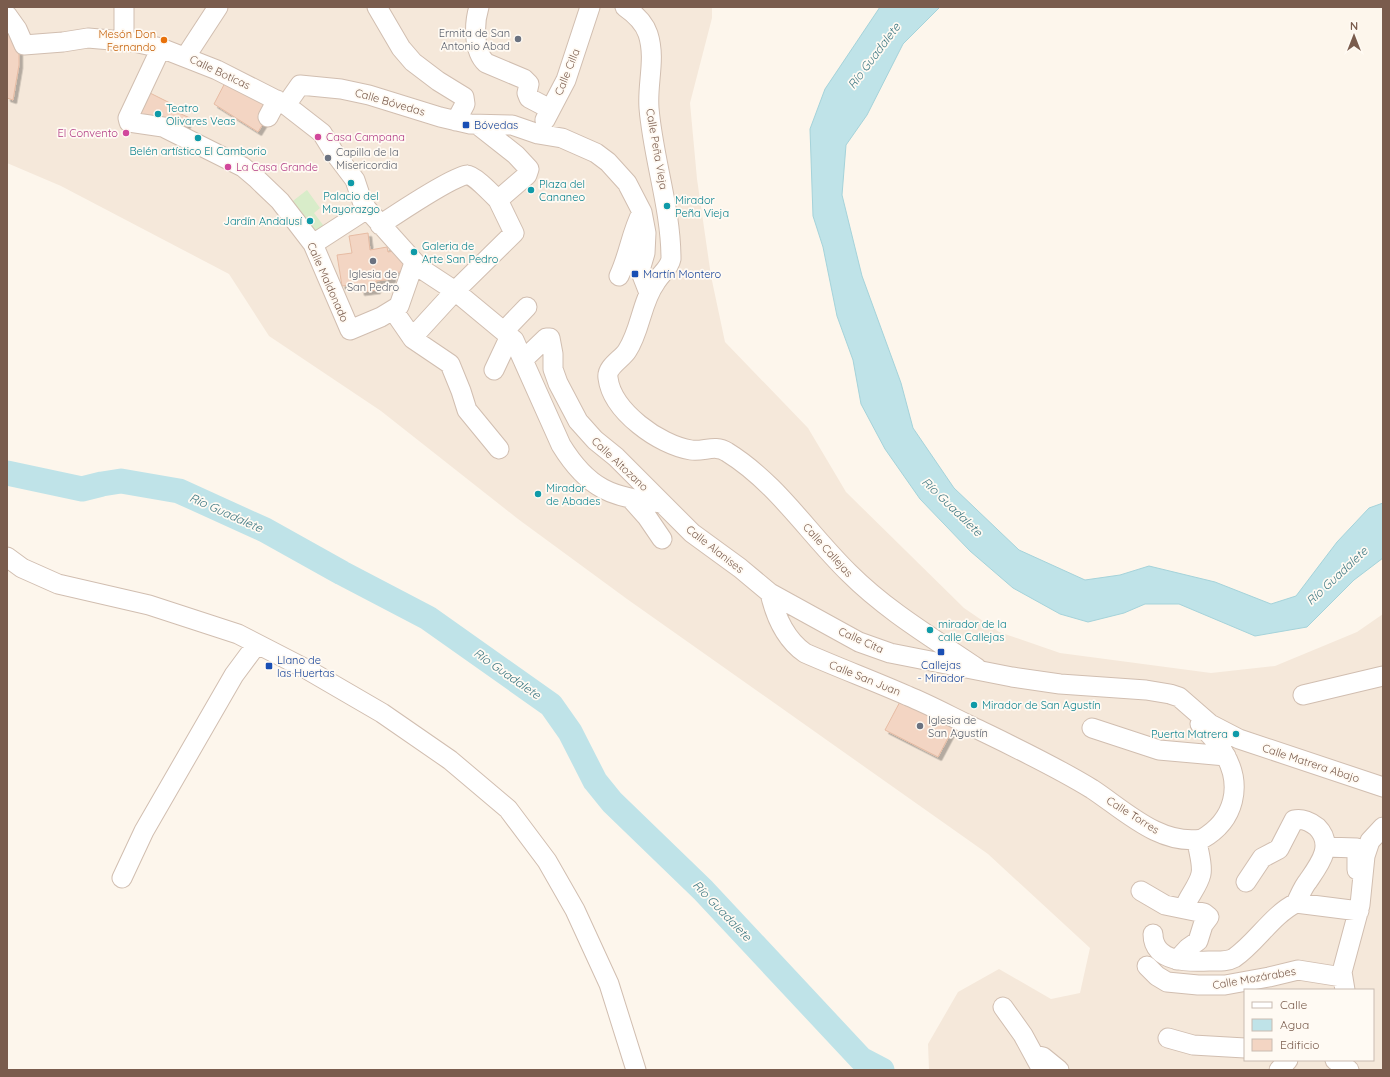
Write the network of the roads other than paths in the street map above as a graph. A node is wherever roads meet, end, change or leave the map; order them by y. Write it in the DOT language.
graph roads {
  1 [pos="124,7"];
  2 [pos="218,7"];
  3 [pos="377,7"];
  4 [pos="479,7"];
  5 [pos="590,7"];
  6 [pos="625,7"];
  7 [pos="7,15"];
  8 [pos="124,41"];
  9 [pos="161,48"];
  10 [pos="186,56"];
  11 [pos="281,103"];
  12 [pos="550,110"];
  13 [pos="268,117"];
  14 [pos="456,121"];
  15 [pos="478,125"];
  16 [pos="538,134"];
  17 [pos="498,200"];
  18 [pos="367,209"];
  19 [pos="642,212"];
  20 [pos="380,225"];
  21 [pos="313,244"];
  22 [pos="414,263"];
  23 [pos="619,276"];
  24 [pos="455,291"];
  25 [pos="649,293"];
  26 [pos="527,307"];
  27 [pos="393,310"];
  28 [pos="507,333"];
  29 [pos="412,338"];
  30 [pos="523,360"];
  31 [pos="494,370"];
  32 [pos="608,378"];
  33 [pos="499,449"];
  34 [pos="631,500"];
  35 [pos="662,503"];
  36 [pos="662,539"];
  37 [pos="7,557"];
  38 [pos="770,593"];
  39 [pos="257,644"];
  40 [pos="983,672"];
  41 [pos="1383,676"];
  42 [pos="1303,695"];
  43 [pos="1188,705"];
  44 [pos="1092,728"];
  45 [pos="990,735"];
  46 [pos="1226,756"];
  47 [pos="1383,787"];
  48 [pos="1383,826"];
  49 [pos="1197,840"];
  50 [pos="1324,841"];
  51 [pos="122,878"];
  52 [pos="1363,879"];
  53 [pos="1246,882"];
  54 [pos="1141,891"];
  55 [pos="1296,903"];
  56 [pos="1184,909"];
  57 [pos="1359,911"];
  58 [pos="1153,934"];
  59 [pos="1177,960"];
  60 [pos="1222,960"];
  61 [pos="1147,966"];
  62 [pos="1344,983"];
  63 [pos="1194,985"];
  64 [pos="1003,1007"];
  65 [pos="1168,1038"];
  66 [pos="1244,1048"];
  67 [pos="1287,1061"];
  68 [pos="1336,1061"];
  69 [pos="1038,1062"];
  70 [pos="636,1070"];
  71 [pos="1059,1070"];
  72 [pos="1280,1070"];
  73 [pos="1349,1070"];
  1 -- 8 [label="street"];
  2 -- 10 [label="street"];
  3 -- 14 [label="street"];
  4 -- 12 [label="street"];
  5 -- 12 [label="street, Calle Cilla"];
  6 -- 25 [label="street, Calle Peña Vieja"];
  7 -- 8 [label="street, Calle Boticas"];
  8 -- 9 [label="street, Calle Boticas"];
  9 -- 10 [label="street, Calle Boticas"];
  9 -- 21 [label="street, Calle Maldonado"];
  10 -- 11 [label="street, Calle Boticas"];
  11 -- 13 [label="street"];
  11 -- 14 [label="street, Calle Bóvedas"];
  11 -- 18 [label="street, Calle Boticas"];
  12 -- 16 [label="street, Calle Cilla"];
  14 -- 15 [label="street, Calle Bóvedas"];
  15 -- 16 [label="street, Calle Bóvedas"];
  15 -- 17 [label="street"];
  16 -- 19 [label="street, Calle Bóvedas"];
  17 -- 20 [label="street"];
  17 -- 24 [label="street"];
  18 -- 20 [label="street, Calle Boticas"];
  18 -- 21 [label="street"];
  19 -- 23 [label="street"];
  19 -- 25 [label="street, Calle Bóvedas"];
  20 -- 22 [label="street, Calle Boticas"];
  21 -- 27 [label="street, Calle Maldonado"];
  22 -- 24 [label="street, Calle Boticas"];
  22 -- 27 [label="street"];
  24 -- 28 [label="street, Calle Boticas"];
  24 -- 29 [label="street"];
  25 -- 32 [label="street, Calle Peña Vieja"];
  26 -- 28 [label="street"];
  27 -- 29 [label="street"];
  28 -- 30 [label="street"];
  28 -- 31 [label="street"];
  29 -- 33 [label="street"];
  30 -- 34 [label="street"];
  30 -- 35 [label="street, Calle Altozano"];
  32 -- 40 [label="street, Calle Callejas"];
  34 -- 35 [label="street"];
  34 -- 36 [label="street"];
  35 -- 38 [label="street, Calle Alanises"];
  37 -- 39 [label="street"];
  38 -- 40 [label="street, Calle Cita"];
  38 -- 45 [label="street, Calle San Juan"];
  39 -- 51 [label="street"];
  39 -- 70 [label="street"];
  40 -- 43 [label="street, Calle Callejas"];
  41 -- 42 [label="street"];
  43 -- 46 [label="street"];
  43 -- 47 [label="street, Calle Matrera Abajo"];
  44 -- 46 [label="street"];
  45 -- 49 [label="street, Calle Torres"];
  46 -- 49 [label="street"];
  48 -- 52 [label="street"];
  49 -- 56 [label="street"];
  50 -- 52 [label="street"];
  50 -- 53 [label="street"];
  50 -- 55 [label="street"];
  52 -- 57 [label="street"];
  54 -- 56 [label="street"];
  55 -- 57 [label="street"];
  55 -- 60 [label="street"];
  56 -- 59 [label="street"];
  57 -- 62 [label="street"];
  58 -- 59 [label="street"];
  59 -- 60 [label="street"];
  60 -- 63 [label="street"];
  61 -- 63 [label="street, Calle Mozárabes"];
  62 -- 63 [label="street, Calle Mozárabes"];
  64 -- 69 [label="street"];
  65 -- 66 [label="street"];
  67 -- 72 [label="street"];
  68 -- 73 [label="street"];
  69 -- 71 [label="street"];
}
